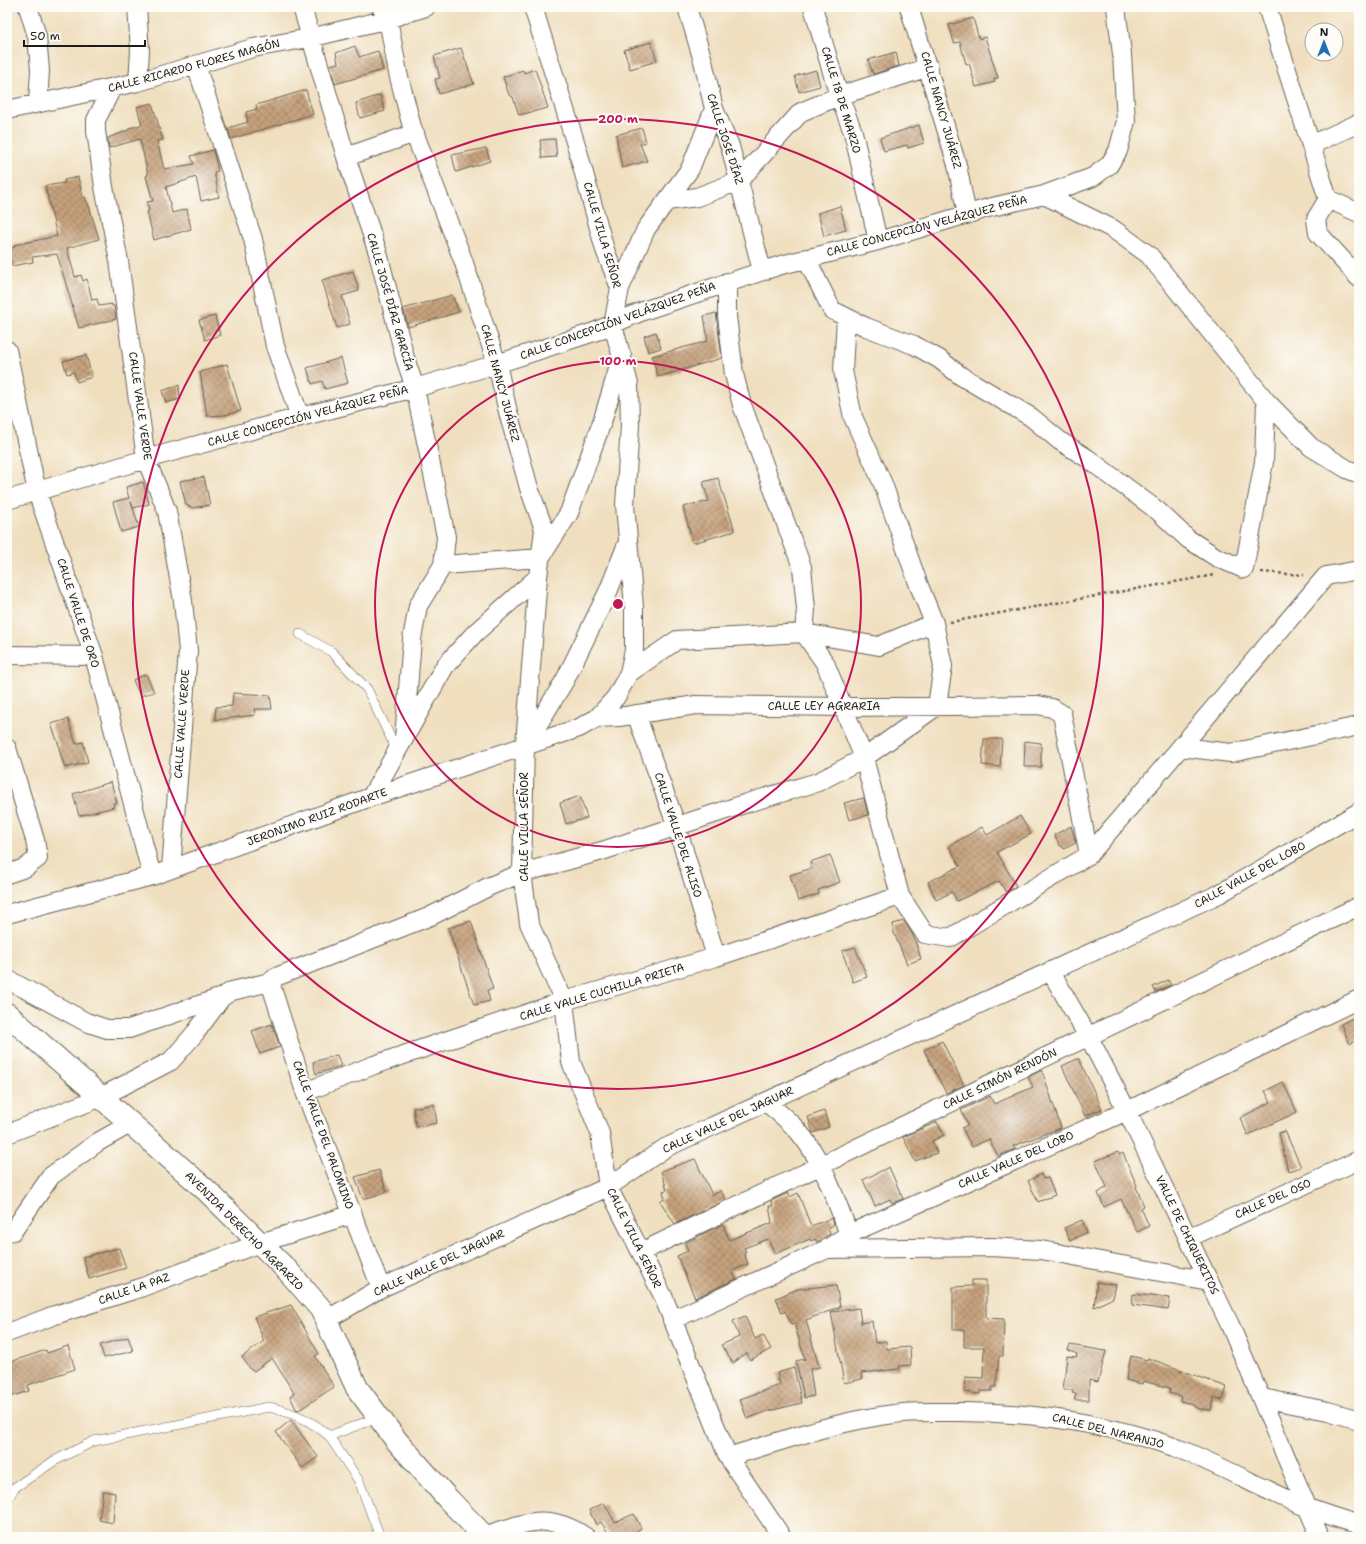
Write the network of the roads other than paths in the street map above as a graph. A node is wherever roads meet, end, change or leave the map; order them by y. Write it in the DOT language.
graph roads {
  1 [pos="28,7"];
  2 [pos="137,7"];
  3 [pos="302,7"];
  4 [pos="426,7"];
  5 [pos="533,7"];
  6 [pos="687,7"];
  7 [pos="813,7"];
  8 [pos="909,7"];
  9 [pos="1116,7"];
  10 [pos="1267,7"];
  11 [pos="384,13"];
  12 [pos="310,38"];
  13 [pos="196,65"];
  14 [pos="929,67"];
  15 [pos="138,82"];
  16 [pos="112,88"];
  17 [pos="839,96"];
  18 [pos="38,103"];
  19 [pos="714,109"];
  20 [pos="7,110"];
  21 [pos="1359,123"];
  22 [pos="414,133"];
  23 [pos="1311,145"];
  24 [pos="346,157"];
  25 [pos="739,181"];
  26 [pos="1044,195"];
  27 [pos="1328,199"];
  28 [pos="667,201"];
  29 [pos="1359,213"];
  30 [pos="967,215"];
  31 [pos="878,241"];
  32 [pos="806,258"];
  33 [pos="762,271"];
  34 [pos="1359,278"];
  35 [pos="727,282"];
  36 [pos="620,288"];
  37 [pos="846,317"];
  38 [pos="613,325"];
  39 [pos="7,350"];
  40 [pos="622,356"];
  41 [pos="497,364"];
  42 [pos="416,388"];
  43 [pos="1266,401"];
  44 [pos="300,417"];
  45 [pos="146,459"];
  46 [pos="1359,474"];
  47 [pos="37,492"];
  48 [pos="7,500"];
  49 [pos="628,541"];
  50 [pos="540,558"];
  51 [pos="443,565"];
  52 [pos="1359,570"];
  53 [pos="538,577"];
  54 [pos="934,623"];
  55 [pos="804,633"];
  56 [pos="300,634"];
  57 [pos="7,655"];
  58 [pos="94,656"];
  59 [pos="629,673"];
  60 [pos="616,697"];
  61 [pos="937,706"];
  62 [pos="842,707"];
  63 [pos="636,714"];
  64 [pos="597,718"];
  65 [pos="1359,726"];
  66 [pos="400,745"];
  67 [pos="525,746"];
  68 [pos="1181,747"];
  69 [pos="7,748"];
  70 [pos="864,758"];
  71 [pos="370,797"];
  72 [pos="1359,812"];
  73 [pos="677,827"];
  74 [pos="1089,855"];
  75 [pos="171,869"];
  76 [pos="522,873"];
  77 [pos="7,874"];
  78 [pos="152,876"];
  79 [pos="900,896"];
  80 [pos="1359,906"];
  81 [pos="7,914"];
  82 [pos="716,956"];
  83 [pos="1051,972"];
  84 [pos="7,979"];
  85 [pos="270,982"];
  86 [pos="222,997"];
  87 [pos="1359,999"];
  88 [pos="564,1001"];
  89 [pos="7,1014"];
  90 [pos="1088,1037"];
  91 [pos="305,1092"];
  92 [pos="99,1098"];
  93 [pos="766,1102"];
  94 [pos="1127,1111"];
  95 [pos="130,1124"];
  96 [pos="7,1134"];
  97 [pos="1359,1160"];
  98 [pos="820,1166"];
  99 [pos="608,1187"];
  100 [pos="353,1214"];
  101 [pos="7,1232"];
  102 [pos="849,1234"];
  103 [pos="1188,1238"];
  104 [pos="260,1243"];
  105 [pos="827,1249"];
  106 [pos="641,1252"];
  107 [pos="1209,1281"];
  108 [pos="382,1288"];
  109 [pos="326,1320"];
  110 [pos="672,1320"];
  111 [pos="7,1333"];
  112 [pos="1262,1398"];
  113 [pos="379,1417"];
  114 [pos="1359,1420"];
  115 [pos="329,1436"];
  116 [pos="728,1457"];
  117 [pos="7,1501"];
  118 [pos="1305,1506"];
  119 [pos="1359,1526"];
  120 [pos="484,1536"];
  121 [pos="380,1537"];
  122 [pos="586,1537"];
  123 [pos="782,1537"];
  124 [pos="1320,1537"];
  1 -- 18 [label="street"];
  2 -- 15 [label="street"];
  3 -- 12 [label="street, CALLE JOSÉ DÍAZ GARCÍA"];
  4 -- 11 [label="street, CALLE RICARDO FLORES MAGÓN"];
  5 -- 36 [label="street, CALLE VILLA SEÑOR"];
  6 -- 19 [label="street, CALLE JOSÉ DÍAZ"];
  7 -- 17 [label="street, CALLE 18 DE MARZO"];
  8 -- 14 [label="street, CALLE NANCY JUÁREZ"];
  9 -- 26 [label="street, CALLE CONCEPCIÓN VELÁZQUEZ PEÑA"];
  10 -- 23 [label="street"];
  11 -- 12 [label="street, CALLE RICARDO FLORES MAGÓN"];
  11 -- 22 [label="street, CALLE NANCY JUÁREZ"];
  12 -- 13 [label="street, CALLE RICARDO FLORES MAGÓN"];
  12 -- 24 [label="street, CALLE JOSÉ DÍAZ GARCÍA"];
  13 -- 15 [label="street, CALLE RICARDO FLORES MAGÓN"];
  13 -- 44 [label="street"];
  14 -- 17 [label="street"];
  14 -- 30 [label="street, CALLE NANCY JUÁREZ"];
  15 -- 16 [label="street, CALLE RICARDO FLORES MAGÓN"];
  16 -- 18 [label="street, CALLE RICARDO FLORES MAGÓN"];
  16 -- 45 [label="street, CALLE VALLE VERDE"];
  17 -- 25 [label="street"];
  17 -- 31 [label="street, CALLE 18 DE MARZO"];
  18 -- 20 [label="street, CALLE RICARDO FLORES MAGÓN"];
  19 -- 25 [label="street, CALLE JOSÉ DÍAZ"];
  19 -- 28 [label="street"];
  21 -- 23 [label="street"];
  22 -- 24 [label="street"];
  22 -- 41 [label="street, CALLE NANCY JUÁREZ"];
  23 -- 27 [label="street"];
  24 -- 42 [label="street, CALLE JOSÉ DÍAZ GARCÍA"];
  25 -- 28 [label="street"];
  25 -- 33 [label="street, CALLE JOSÉ DÍAZ"];
  26 -- 30 [label="street, CALLE CONCEPCIÓN VELÁZQUEZ PEÑA"];
  26 -- 43 [label="street"];
  27 -- 29 [label="street"];
  27 -- 34 [label="street"];
  28 -- 36 [label="street"];
  30 -- 31 [label="street, CALLE CONCEPCIÓN VELÁZQUEZ PEÑA"];
  31 -- 32 [label="street, CALLE CONCEPCIÓN VELÁZQUEZ PEÑA"];
  32 -- 33 [label="street, CALLE CONCEPCIÓN VELÁZQUEZ PEÑA"];
  32 -- 37 [label="street"];
  33 -- 35 [label="street, CALLE CONCEPCIÓN VELÁZQUEZ PEÑA"];
  35 -- 38 [label="street, CALLE CONCEPCIÓN VELÁZQUEZ PEÑA"];
  35 -- 55 [label="street"];
  36 -- 38 [label="street, CALLE VILLA SEÑOR"];
  37 -- 43 [label="street"];
  37 -- 54 [label="street"];
  38 -- 40 [label="street, CALLE VILLA SEÑOR"];
  38 -- 41 [label="street, CALLE CONCEPCIÓN VELÁZQUEZ PEÑA"];
  39 -- 47 [label="street, CALLE VALLE DE ORO"];
  40 -- 49 [label="street, CALLE VILLA SEÑOR"];
  40 -- 50 [label="street"];
  41 -- 42 [label="street, CALLE CONCEPCIÓN VELÁZQUEZ PEÑA"];
  41 -- 50 [label="street, CALLE NANCY JUÁREZ"];
  42 -- 44 [label="street, CALLE CONCEPCIÓN VELÁZQUEZ PEÑA"];
  42 -- 51 [label="street, CALLE JOSÉ DÍAZ GARCÍA"];
  43 -- 46 [label="street"];
  44 -- 45 [label="street, CALLE CONCEPCIÓN VELÁZQUEZ PEÑA"];
  45 -- 47 [label="street, CALLE CONCEPCIÓN VELÁZQUEZ PEÑA"];
  45 -- 75 [label="street, CALLE VALLE VERDE"];
  47 -- 48 [label="street, CALLE CONCEPCIÓN VELÁZQUEZ PEÑA"];
  47 -- 58 [label="street, CALLE VALLE DE ORO"];
  49 -- 59 [label="street, CALLE VILLA SEÑOR"];
  49 -- 67 [label="street, CALLE VILLA SEÑOR"];
  50 -- 51 [label="street"];
  50 -- 53 [label="street, CALLE NANCY JUÁREZ"];
  51 -- 66 [label="street, CALLE JOSÉ DÍAZ GARCÍA"];
  52 -- 68 [label="street"];
  53 -- 66 [label="street"];
  53 -- 67 [label="street, CALLE NANCY JUÁREZ"];
  54 -- 55 [label="street"];
  54 -- 61 [label="street"];
  55 -- 59 [label="street"];
  55 -- 62 [label="street"];
  56 -- 66 [label="lane"];
  57 -- 58 [label="street"];
  58 -- 78 [label="street, CALLE VALLE DE ORO"];
  59 -- 60 [label="street, CALLE VILLA SEÑOR"];
  60 -- 64 [label="street, JERONIMO RUIZ RODARTE"];
  61 -- 62 [label="street, CALLE LEY AGRARIA"];
  61 -- 70 [label="street"];
  61 -- 74 [label="street, CALLE LEY AGRARIA"];
  62 -- 63 [label="street, CALLE LEY AGRARIA"];
  62 -- 70 [label="street"];
  63 -- 64 [label="street, CALLE LEY AGRARIA"];
  63 -- 73 [label="street, CALLE VALLE DEL ALISO"];
  64 -- 67 [label="street, JERONIMO RUIZ RODARTE"];
  65 -- 68 [label="street"];
  66 -- 71 [label="street"];
  67 -- 71 [label="street, JERONIMO RUIZ RODARTE"];
  67 -- 76 [label="street, CALLE VILLA SEÑOR"];
  68 -- 74 [label="street"];
  69 -- 77 [label="street"];
  70 -- 73 [label="street"];
  70 -- 79 [label="street"];
  71 -- 75 [label="street, JERONIMO RUIZ RODARTE"];
  72 -- 83 [label="street, CALLE VALLE DEL LOBO"];
  73 -- 76 [label="street"];
  73 -- 82 [label="street, CALLE VALLE DEL ALISO"];
  74 -- 79 [label="street"];
  75 -- 78 [label="street, JERONIMO RUIZ RODARTE"];
  76 -- 85 [label="street"];
  76 -- 88 [label="street, CALLE VILLA SEÑOR"];
  78 -- 81 [label="street, JERONIMO RUIZ RODARTE"];
  79 -- 82 [label="street, CALLE VALLE CUCHILLA PRIETA"];
  80 -- 90 [label="street, CALLE SIMÓN RENDÓN"];
  82 -- 88 [label="street, CALLE VALLE CUCHILLA PRIETA"];
  83 -- 90 [label="street, VALLE DE CHIQUERITOS"];
  83 -- 93 [label="street, CALLE VALLE DEL JAGUAR"];
  84 -- 86 [label="street"];
  85 -- 86 [label="street"];
  85 -- 91 [label="street, CALLE VALLE DEL PALOMINO"];
  86 -- 92 [label="street"];
  87 -- 94 [label="street, CALLE VALLE DEL LOBO"];
  88 -- 91 [label="street, CALLE VALLE CUCHILLA PRIETA"];
  88 -- 99 [label="street, CALLE VILLA SEÑOR"];
  89 -- 92 [label="street, AVENIDA DERECHO AGRARIO"];
  90 -- 94 [label="street, VALLE DE CHIQUERITOS"];
  90 -- 98 [label="street, CALLE SIMÓN RENDÓN"];
  91 -- 100 [label="street, CALLE VALLE DEL PALOMINO"];
  92 -- 95 [label="street, AVENIDA DERECHO AGRARIO"];
  92 -- 96 [label="street"];
  93 -- 98 [label="street"];
  93 -- 99 [label="street, CALLE VALLE DEL JAGUAR"];
  94 -- 102 [label="street, CALLE VALLE DEL LOBO"];
  94 -- 103 [label="street, VALLE DE CHIQUERITOS"];
  95 -- 101 [label="street"];
  95 -- 104 [label="street, AVENIDA DERECHO AGRARIO"];
  97 -- 103 [label="street, CALLE DEL OSO"];
  98 -- 102 [label="street"];
  98 -- 106 [label="street, CALLE SIMÓN RENDÓN"];
  99 -- 106 [label="street, CALLE VILLA SEÑOR"];
  99 -- 108 [label="street, CALLE VALLE DEL JAGUAR"];
  100 -- 104 [label="street, CALLE LA PAZ"];
  100 -- 108 [label="street, CALLE VALLE DEL PALOMINO"];
  102 -- 105 [label="street, CALLE VALLE DEL LOBO"];
  103 -- 107 [label="street, VALLE DE CHIQUERITOS"];
  104 -- 109 [label="street, AVENIDA DERECHO AGRARIO"];
  104 -- 111 [label="street, CALLE LA PAZ"];
  105 -- 107 [label="street"];
  105 -- 110 [label="street, CALLE VALLE DEL LOBO"];
  106 -- 110 [label="street, CALLE VILLA SEÑOR"];
  107 -- 112 [label="street, VALLE DE CHIQUERITOS"];
  108 -- 109 [label="street, CALLE VALLE DEL JAGUAR"];
  109 -- 113 [label="street, AVENIDA DERECHO AGRARIO"];
  110 -- 116 [label="street, CALLE VILLA SEÑOR"];
  112 -- 114 [label="street"];
  112 -- 118 [label="street, VALLE DE CHIQUERITOS"];
  113 -- 115 [label="lane"];
  113 -- 120 [label="street, AVENIDA DERECHO AGRARIO"];
  115 -- 117 [label="lane"];
  115 -- 121 [label="lane"];
  116 -- 118 [label="street, CALLE DEL NARANJO"];
  116 -- 123 [label="street, CALLE VILLA SEÑOR"];
  118 -- 119 [label="street, CALLE DEL NARANJO"];
  118 -- 124 [label="street, VALLE DE CHIQUERITOS"];
  120 -- 122 [label="street"];
}
